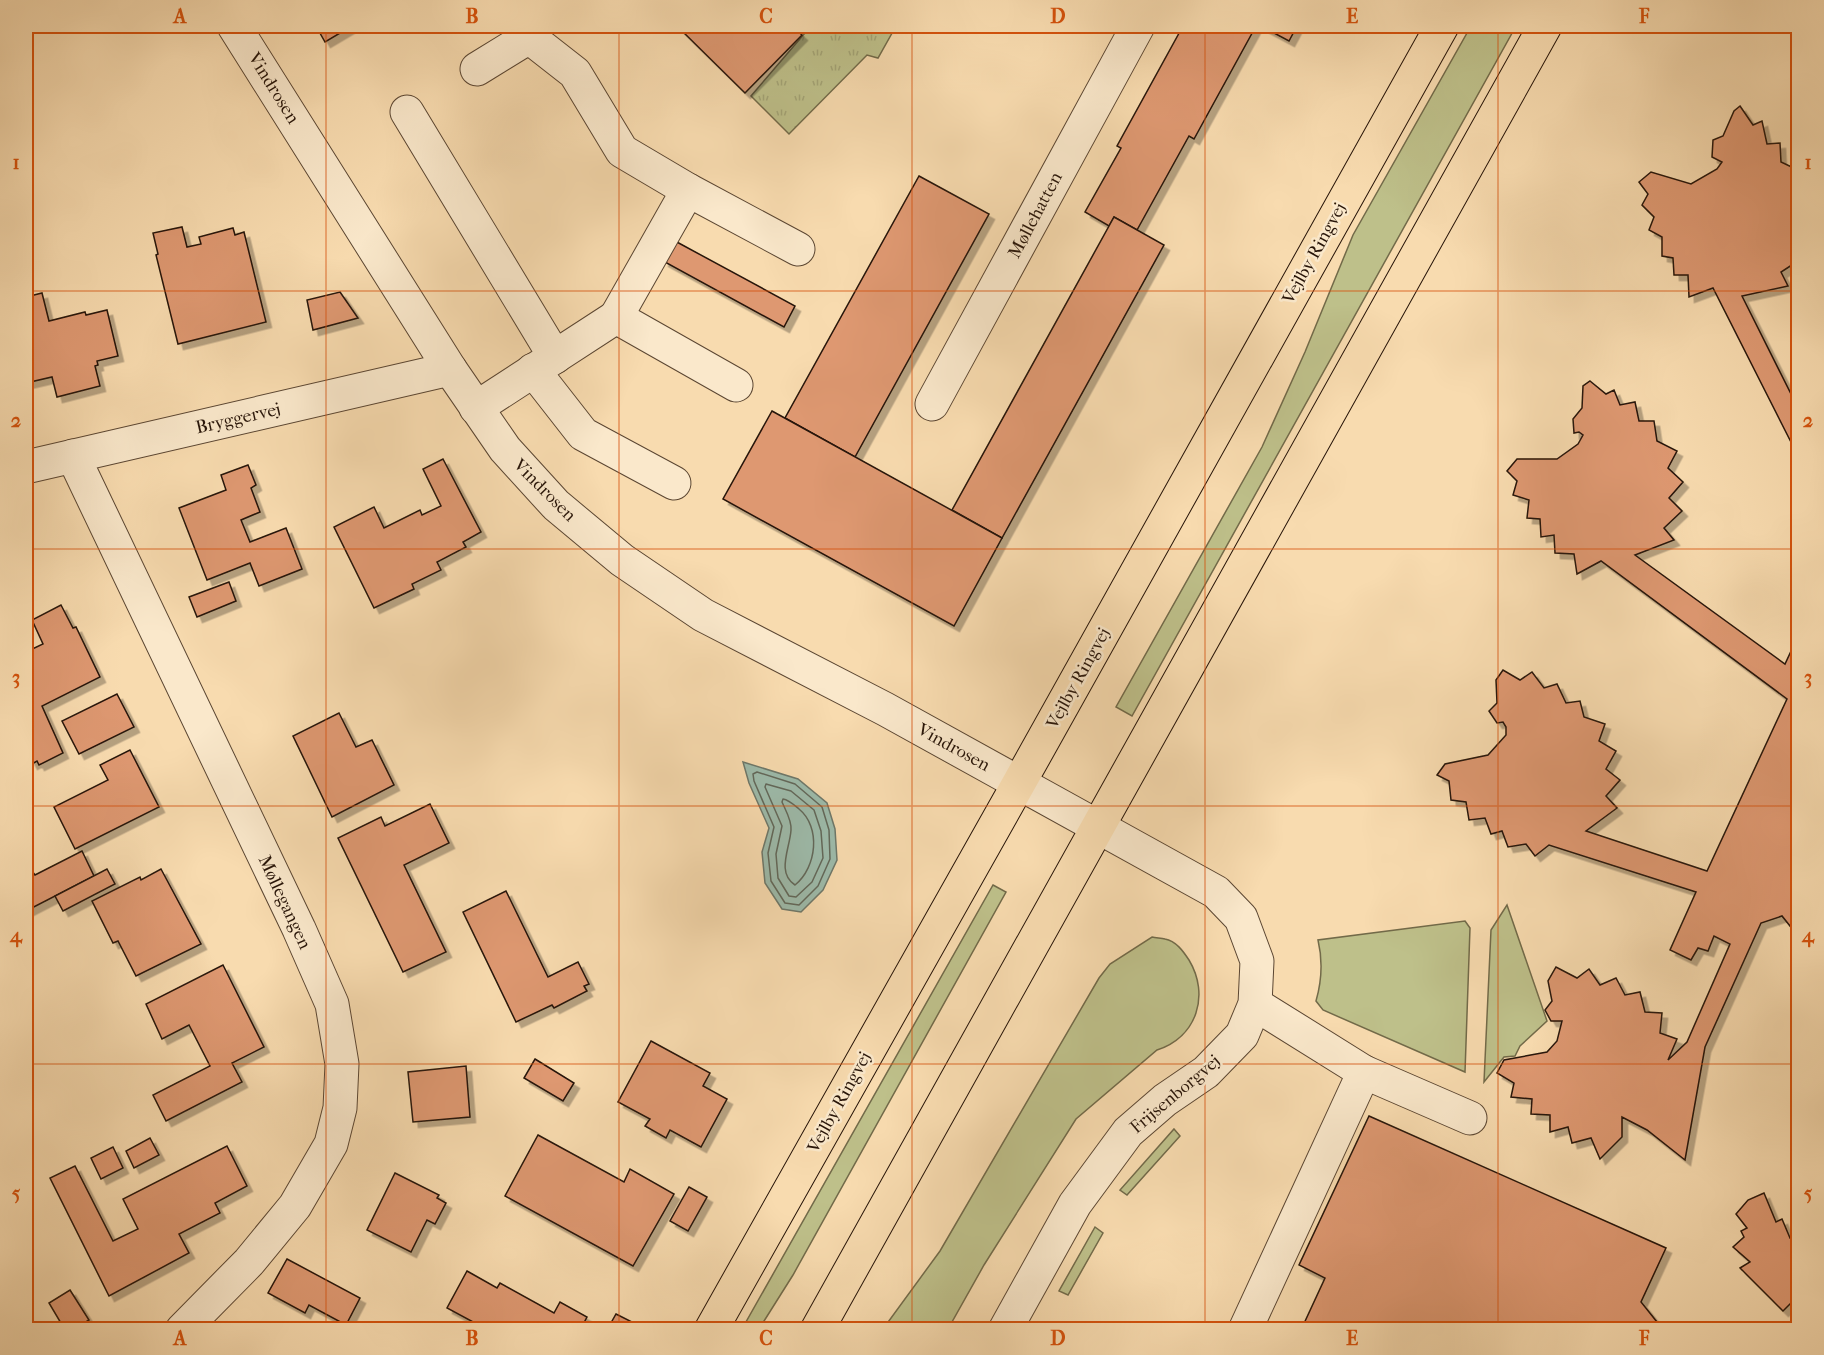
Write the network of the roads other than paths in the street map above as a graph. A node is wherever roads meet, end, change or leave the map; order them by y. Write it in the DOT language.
graph roads {
  1 [pos="234,26"];
  2 [pos="1138,26"];
  3 [pos="1442,26"];
  4 [pos="1545,26"];
  5 [pos="477,69"];
  6 [pos="406,112"];
  7 [pos="688,190"];
  8 [pos="798,249"];
  9 [pos="616,317"];
  10 [pos="544,364"];
  11 [pos="450,369"];
  12 [pos="736,385"];
  13 [pos="932,404"];
  14 [pos="476,408"];
  15 [pos="73,456"];
  16 [pos="26,467"];
  17 [pos="674,483"];
  18 [pos="1019,783"];
  19 [pos="1097,826"];
  20 [pos="1255,1004"];
  21 [pos="1364,1072"];
  22 [pos="1470,1118"];
  23 [pos="182,1329"];
  24 [pos="711,1329"];
  25 [pos="817,1329"];
  26 [pos="1005,1329"];
  27 [pos="1245,1329"];
  1 -- 11 [label="street, Vindrosen"];
  2 -- 13 [label="street, Møllehatten"];
  3 -- 18 [label="main road, Vejlby Ringvej"];
  4 -- 19 [label="main road"];
  5 -- 7 [label="street"];
  6 -- 10 [label="street"];
  7 -- 8 [label="street"];
  7 -- 9 [label="street"];
  9 -- 10 [label="street"];
  9 -- 12 [label="street"];
  10 -- 14 [label="street"];
  10 -- 17 [label="street"];
  11 -- 14 [label="street, Vindrosen"];
  11 -- 15 [label="street, Bryggervej"];
  14 -- 18 [label="street, Vindrosen"];
  15 -- 16 [label="street, Bryggervej"];
  15 -- 23 [label="street, Møllegangen"];
  18 -- 19 [label="street, Frijsenborgvej"];
  18 -- 24 [label="main road, Vejlby Ringvej"];
  19 -- 20 [label="street, Frijsenborgvej"];
  19 -- 25 [label="main road"];
  20 -- 21 [label="street"];
  20 -- 26 [label="street, Frijsenborgvej"];
  21 -- 22 [label="street"];
  21 -- 27 [label="street"];
}
